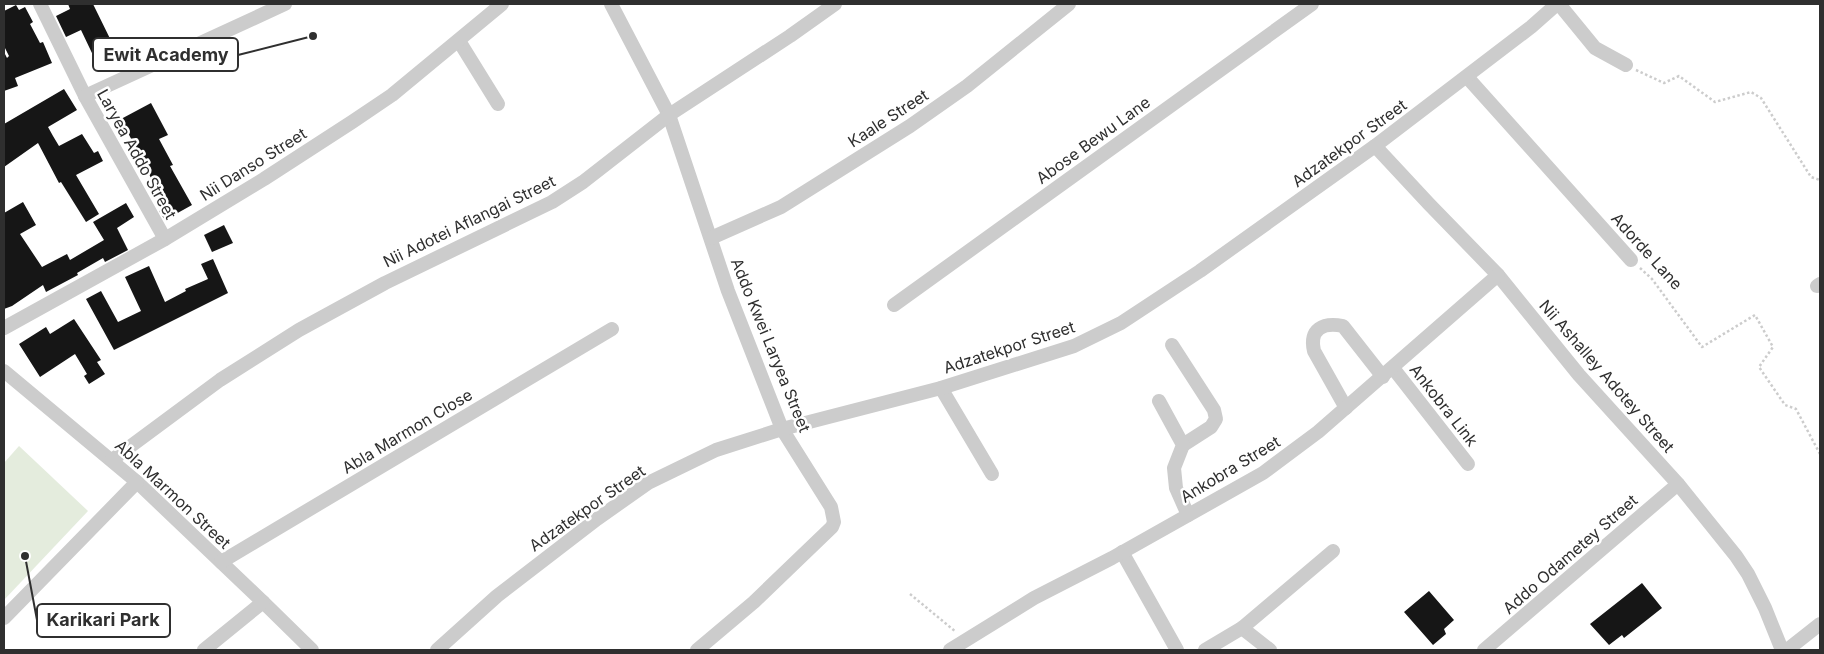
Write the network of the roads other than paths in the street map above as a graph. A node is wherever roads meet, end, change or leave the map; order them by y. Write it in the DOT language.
graph roads {
  1 [pos="40,4"];
  2 [pos="285,4"];
  3 [pos="502,4"];
  4 [pos="611,4"];
  5 [pos="834,4"];
  6 [pos="1069,4"];
  7 [pos="1312,4"];
  8 [pos="1558,4"];
  9 [pos="459,41"];
  10 [pos="1626,65"];
  11 [pos="1466,77"];
  12 [pos="84,96"];
  13 [pos="498,104"];
  14 [pos="669,115"];
  15 [pos="1375,146"];
  16 [pos="711,238"];
  17 [pos="165,239"];
  18 [pos="1631,260"];
  19 [pos="1498,275"];
  20 [pos="894,305"];
  21 [pos="4,328"];
  22 [pos="612,329"];
  23 [pos="1172,345"];
  24 [pos="4,371"];
  25 [pos="1388,372"];
  26 [pos="941,388"];
  27 [pos="1159,401"];
  28 [pos="1346,408"];
  29 [pos="782,429"];
  30 [pos="1183,445"];
  31 [pos="112,460"];
  32 [pos="1468,464"];
  33 [pos="992,474"];
  34 [pos="137,482"];
  35 [pos="1678,484"];
  36 [pos="1188,515"];
  37 [pos="1333,551"];
  38 [pos="1122,552"];
  39 [pos="220,562"];
  40 [pos="263,602"];
  41 [pos="4,618"];
  42 [pos="1820,624"];
  43 [pos="1242,628"];
  44 [pos="204,650"];
  45 [pos="312,650"];
  46 [pos="437,650"];
  47 [pos="697,650"];
  48 [pos="950,650"];
  49 [pos="1177,650"];
  50 [pos="1205,650"];
  51 [pos="1270,650"];
  52 [pos="1484,650"];
  53 [pos="1782,650"];
  54 [pos="1787,650"];
  1 -- 12 [label="street, Laryea Addo Street"];
  2 -- 12 [label="street"];
  3 -- 9 [label="street, Nii Danso Street"];
  4 -- 14 [label="street, Addo Kwei Laryea Street"];
  5 -- 14 [label="street, Nii Adotei Aflangai Street"];
  6 -- 16 [label="street, Kaale Street"];
  7 -- 20 [label="street, Abose Bewu Lane"];
  8 -- 10 [label="street"];
  8 -- 11 [label="street, Adzatekpor Street"];
  9 -- 13 [label="street"];
  9 -- 17 [label="street, Nii Danso Street"];
  11 -- 15 [label="street, Adzatekpor Street"];
  11 -- 18 [label="street, Adorde Lane"];
  12 -- 17 [label="street, Laryea Addo Street"];
  14 -- 16 [label="street, Addo Kwei Laryea Street"];
  14 -- 31 [label="street, Nii Adotei Aflangai Street"];
  15 -- 19 [label="street, Nii Ashalley Adotey Street"];
  15 -- 26 [label="street, Adzatekpor Street"];
  16 -- 29 [label="street, Addo Kwei Laryea Street"];
  17 -- 21 [label="street, Nii Danso Street"];
  19 -- 25 [label="street, Ankobra Street"];
  19 -- 35 [label="street, Nii Ashalley Adotey Street"];
  22 -- 39 [label="street, Abla Marmon Close"];
  23 -- 30 [label="street"];
  24 -- 31 [label="street, Abla Marmon Street"];
  25 -- 28 [label="street, Ankobra Street"];
  25 -- 28 [label="street, Ankobra Link"];
  25 -- 32 [label="street, Ankobra Link"];
  26 -- 29 [label="street, Adzatekpor Street"];
  26 -- 33 [label="street"];
  27 -- 30 [label="street"];
  28 -- 36 [label="street, Ankobra Street"];
  29 -- 46 [label="street, Adzatekpor Street"];
  29 -- 47 [label="street, Addo Kwei Laryea Street"];
  30 -- 36 [label="street"];
  31 -- 34 [label="street, Abla Marmon Street"];
  34 -- 39 [label="street, Abla Marmon Street"];
  34 -- 41 [label="street"];
  35 -- 52 [label="street, Addo Odametey Street"];
  35 -- 53 [label="street, Nii Ashalley Adotey Street"];
  36 -- 38 [label="street, Ankobra Street"];
  37 -- 43 [label="street"];
  38 -- 48 [label="street, Ankobra Street"];
  38 -- 49 [label="street"];
  39 -- 40 [label="street, Abla Marmon Street"];
  40 -- 44 [label="street"];
  40 -- 45 [label="street, Abla Marmon Street"];
  42 -- 54 [label="street"];
  43 -- 50 [label="street"];
  43 -- 51 [label="street"];
}
